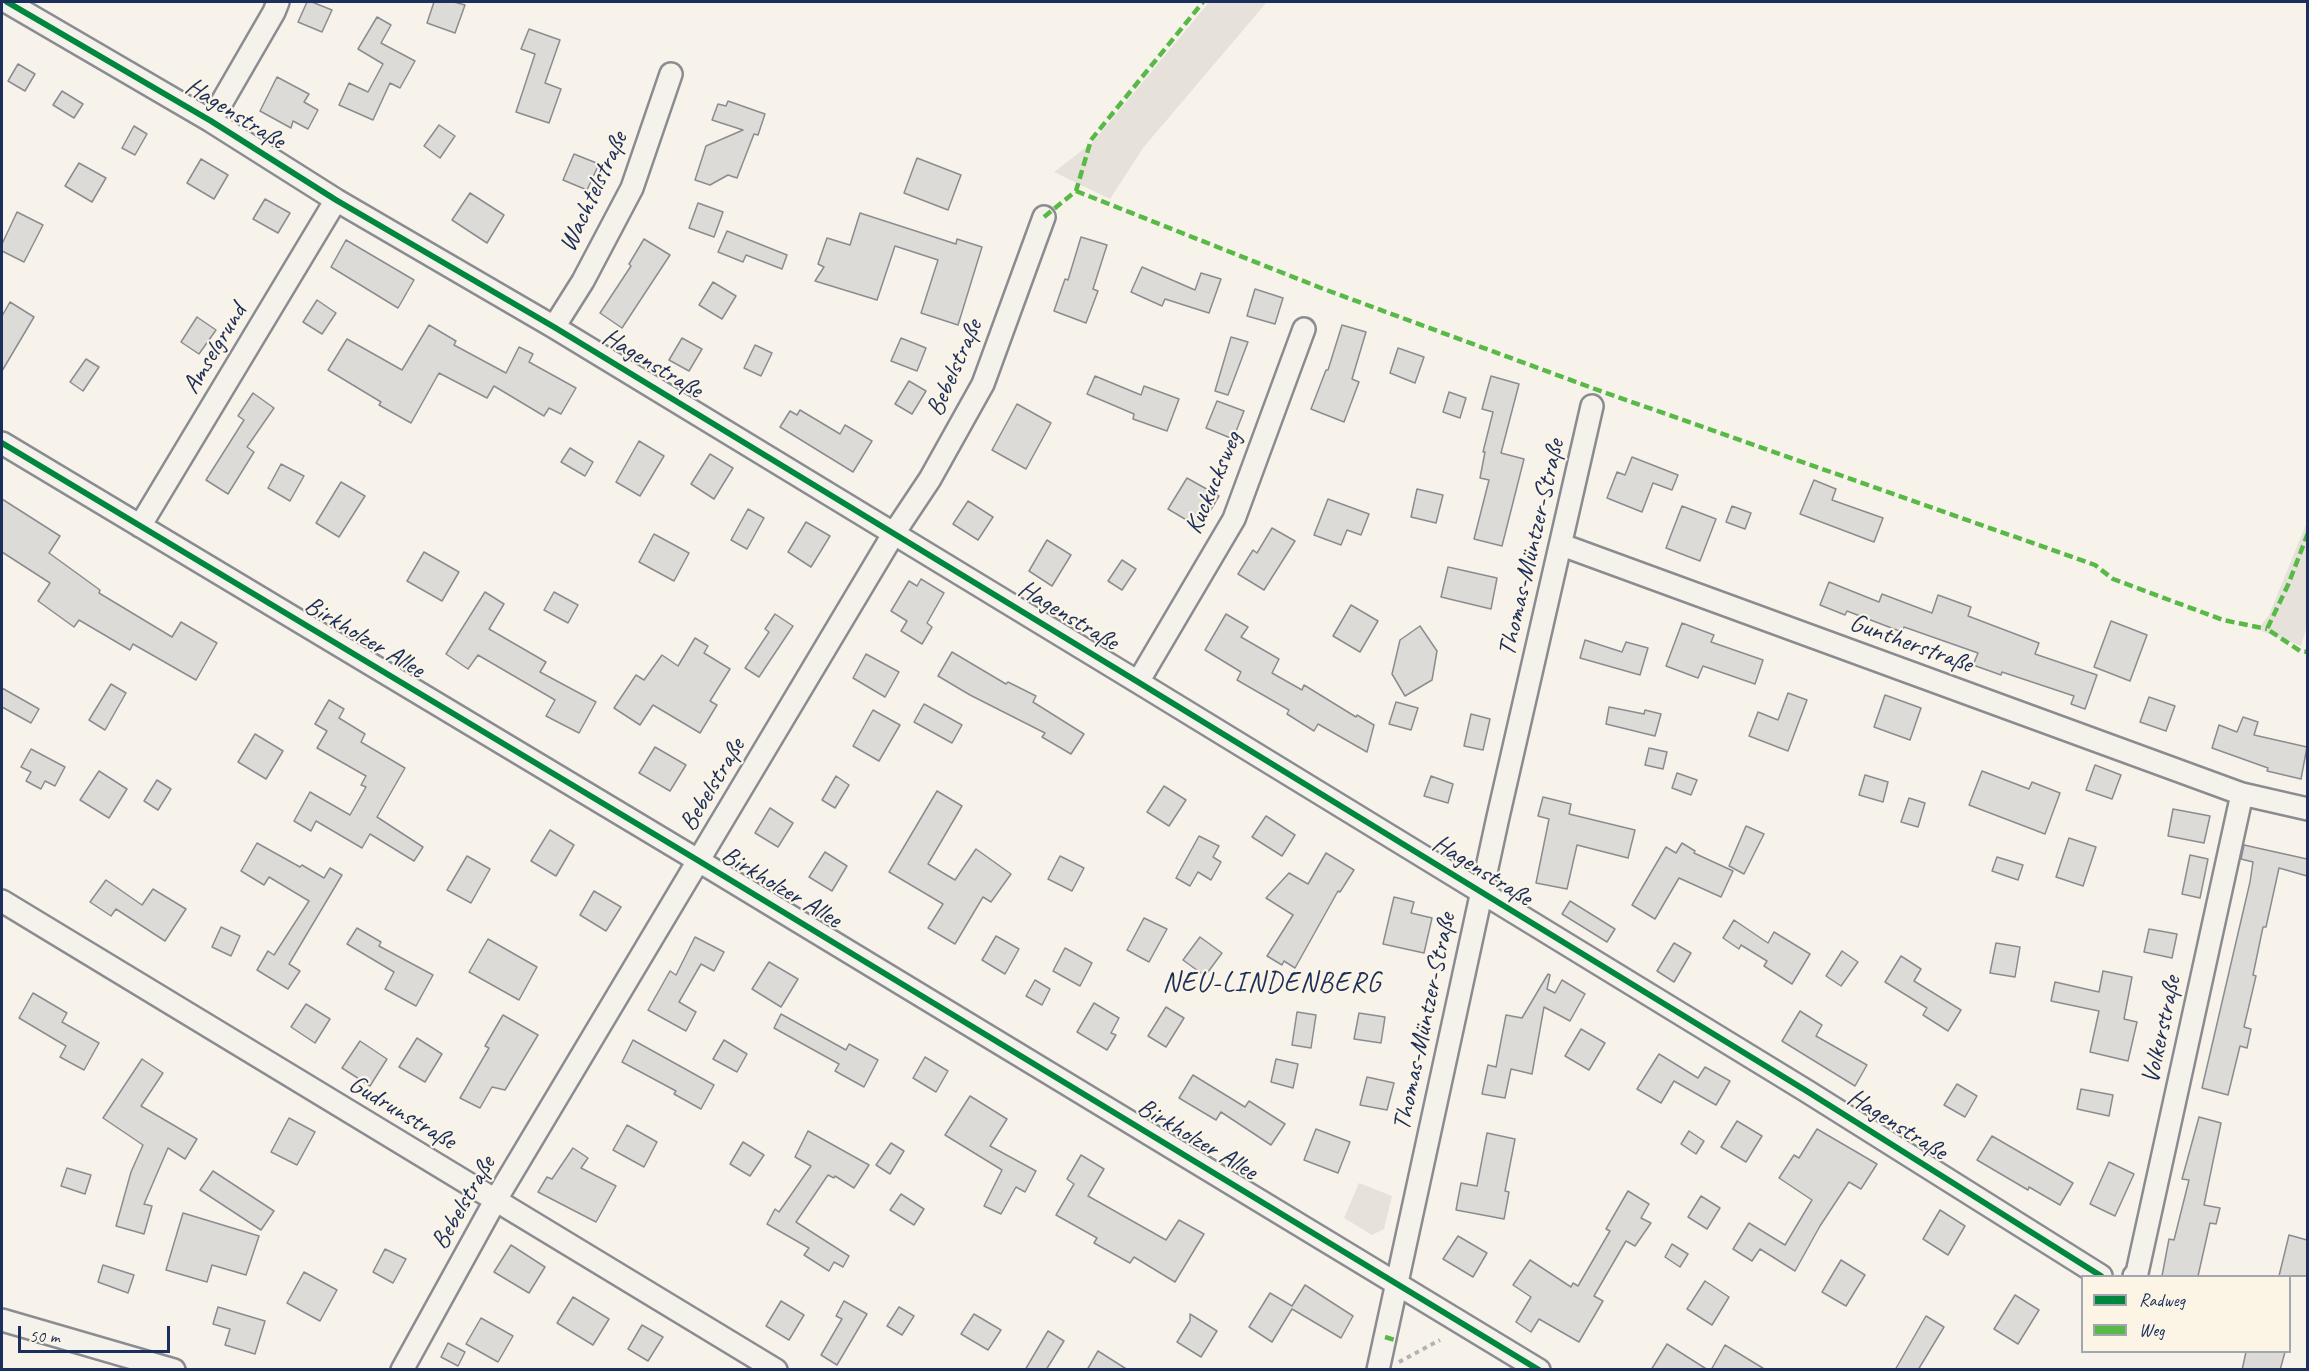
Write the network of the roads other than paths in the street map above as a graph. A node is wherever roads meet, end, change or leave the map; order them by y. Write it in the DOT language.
graph roads {
  1 [pos="7,2"];
  2 [pos="278,2"];
  3 [pos="671,74"];
  4 [pos="211,121"];
  5 [pos="336,200"];
  6 [pos="1044,217"];
  7 [pos="554,327"];
  8 [pos="1304,329"];
  9 [pos="1592,406"];
  10 [pos="4,451"];
  11 [pos="140,526"];
  12 [pos="894,533"];
  13 [pos="1562,544"];
  14 [pos="1138,682"];
  15 [pos="2242,794"];
  16 [pos="2307,809"];
  17 [pos="699,861"];
  18 [pos="1481,893"];
  19 [pos="2,901"];
  20 [pos="495,1202"];
  21 [pos="2099,1275"];
  22 [pos="2135,1275"];
  23 [pos="1395,1283"];
  24 [pos="2,1320"];
  25 [pos="770,1368"];
  26 [pos="1384,1368"];
  27 [pos="174,1370"];
  28 [pos="402,1370"];
  29 [pos="1539,1370"];
  1 -- 4 [label="street, Hagenstraße"];
  2 -- 4 [label="street"];
  3 -- 7 [label="street, Wachtelstraße"];
  4 -- 5 [label="street, Hagenstraße"];
  5 -- 7 [label="street, Hagenstraße"];
  5 -- 11 [label="street, Amselgrund"];
  6 -- 12 [label="street, Bebelstraße"];
  7 -- 12 [label="street, Hagenstraße"];
  8 -- 14 [label="street, Kuckucksweg"];
  9 -- 13 [label="street, Thomas-Müntzer-Straße"];
  10 -- 11 [label="street, Birkholzer Allee"];
  11 -- 17 [label="street, Birkholzer Allee"];
  12 -- 14 [label="street, Hagenstraße"];
  12 -- 17 [label="street, Bebelstraße"];
  13 -- 15 [label="street, Guntherstraße"];
  13 -- 18 [label="street, Thomas-Müntzer-Straße"];
  14 -- 18 [label="street, Hagenstraße"];
  15 -- 16 [label="street, Guntherstraße"];
  15 -- 22 [label="street, Volkerstraße"];
  17 -- 20 [label="street, Bebelstraße"];
  17 -- 23 [label="street, Birkholzer Allee"];
  18 -- 21 [label="street, Hagenstraße"];
  18 -- 23 [label="street, Thomas-Müntzer-Straße"];
  19 -- 20 [label="street, Gudrunstraße"];
  20 -- 25 [label="street, Gudrunstraße"];
  20 -- 28 [label="street, Bebelstraße"];
  23 -- 26 [label="street, Thomas-Müntzer-Straße"];
  23 -- 29 [label="street, Birkholzer Allee"];
  24 -- 27 [label="street"];
}
